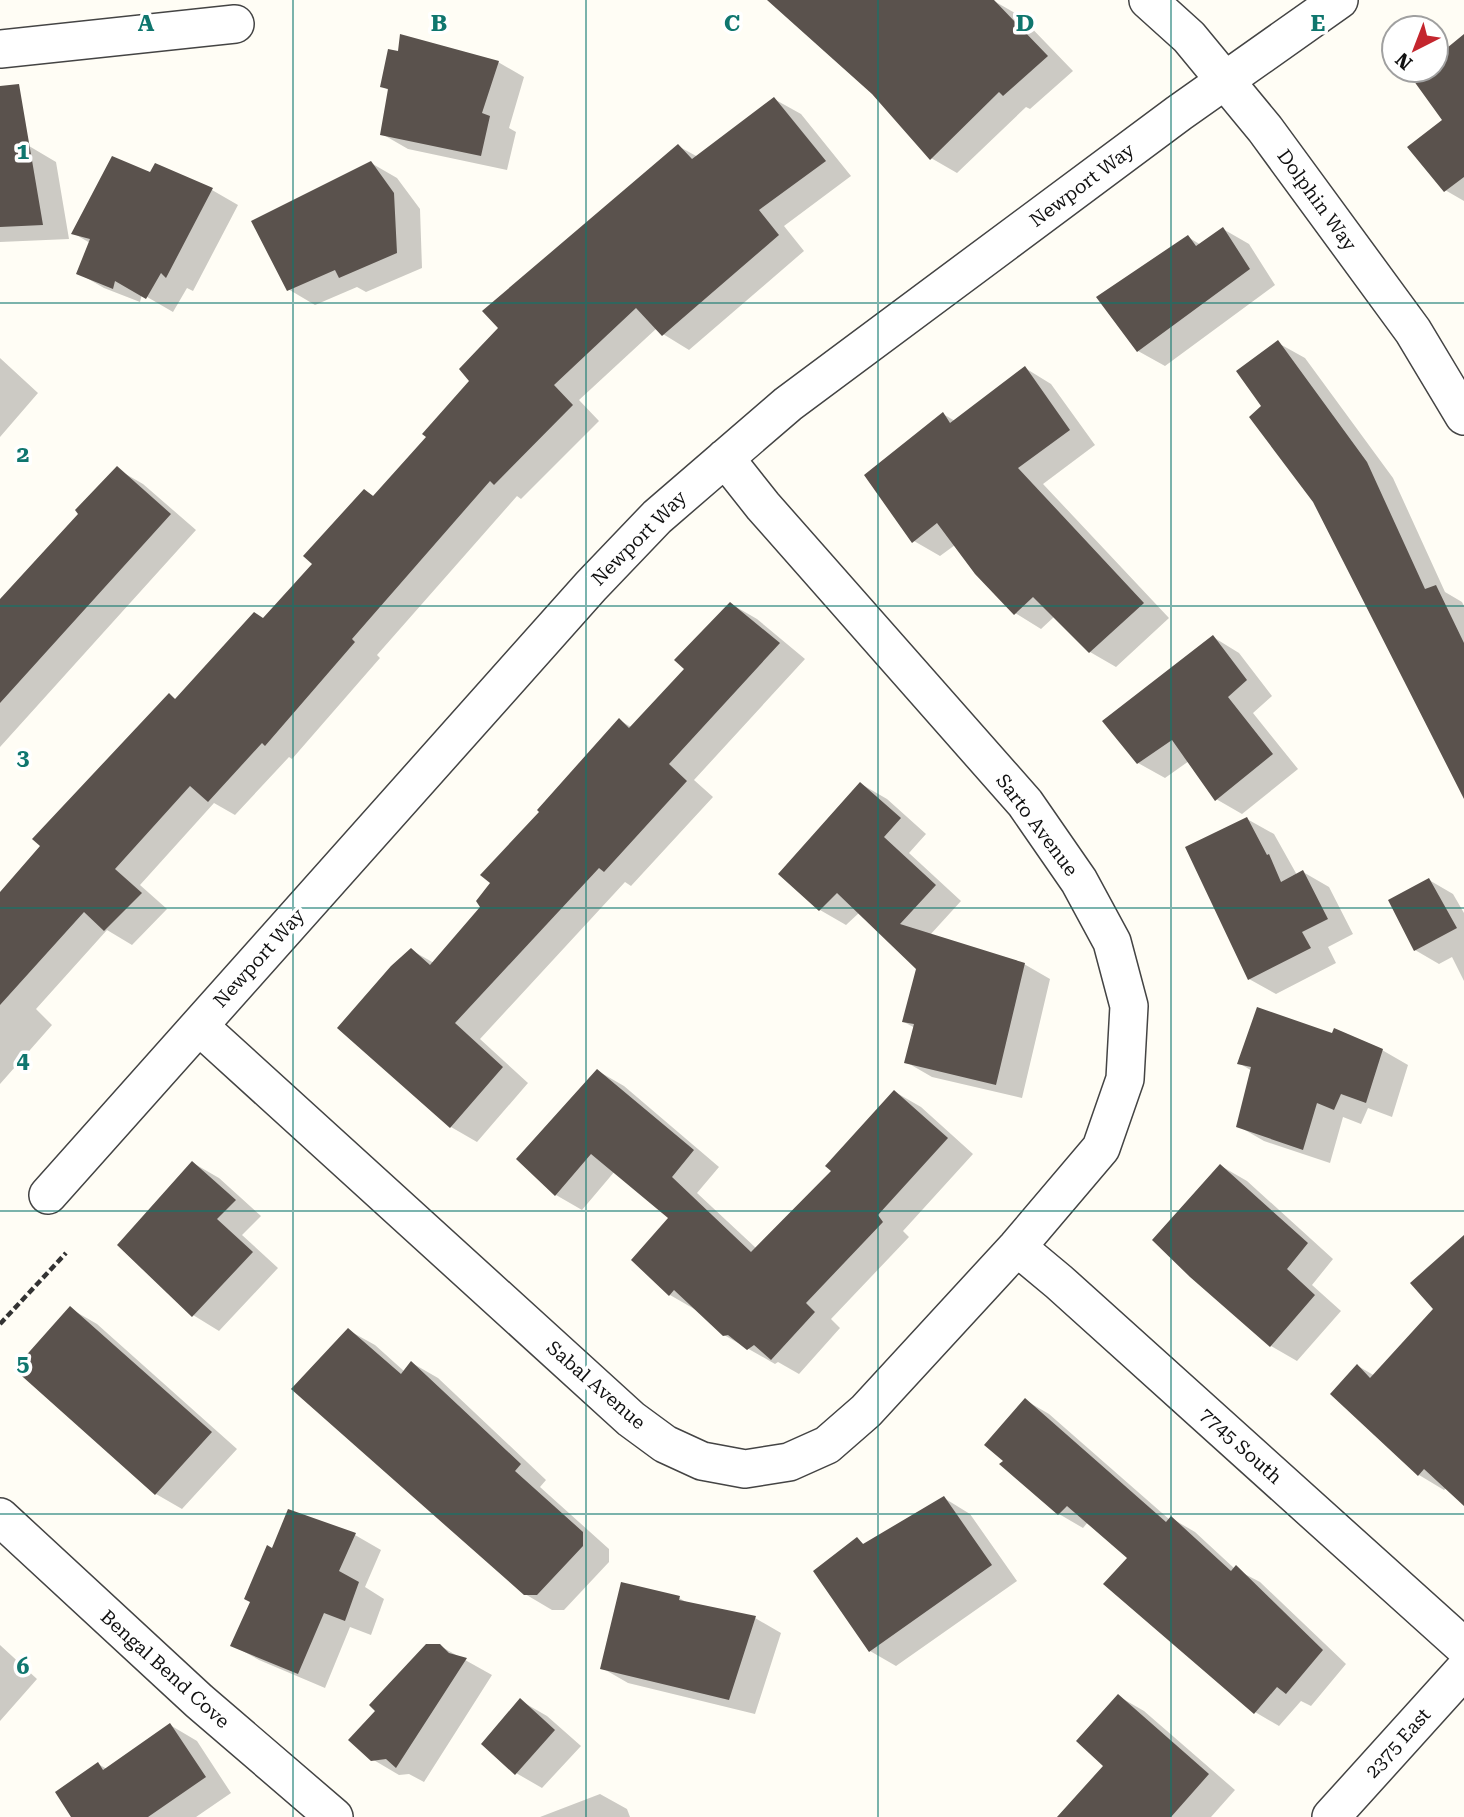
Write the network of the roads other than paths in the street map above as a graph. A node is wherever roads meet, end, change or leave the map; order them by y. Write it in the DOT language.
graph roads {
  1 [pos="1148,0"];
  2 [pos="1339,0"];
  3 [pos="235,24"];
  4 [pos="0,49"];
  5 [pos="1226,80"];
  6 [pos="1464,416"];
  7 [pos="725,458"];
  8 [pos="199,1026"];
  9 [pos="48,1195"];
  10 [pos="1017,1247"];
  11 [pos="0,1517"];
  12 [pos="1464,1647"];
  13 [pos="1464,1670"];
  14 [pos="334,1817"];
  15 [pos="1331,1817"];
  1 -- 5 [label="street, Dolphin Way"];
  2 -- 5 [label="street, Newport Way"];
  3 -- 4 [label="street"];
  5 -- 6 [label="street, Dolphin Way"];
  5 -- 7 [label="street, Newport Way"];
  7 -- 8 [label="street, Newport Way"];
  7 -- 10 [label="street, Sarto Avenue"];
  8 -- 9 [label="street, Newport Way"];
  8 -- 10 [label="street, Sabal Avenue"];
  10 -- 12 [label="street, 7745 South"];
  11 -- 14 [label="street, Bengal Bend Cove"];
  13 -- 15 [label="street, 2375 East"];
}
